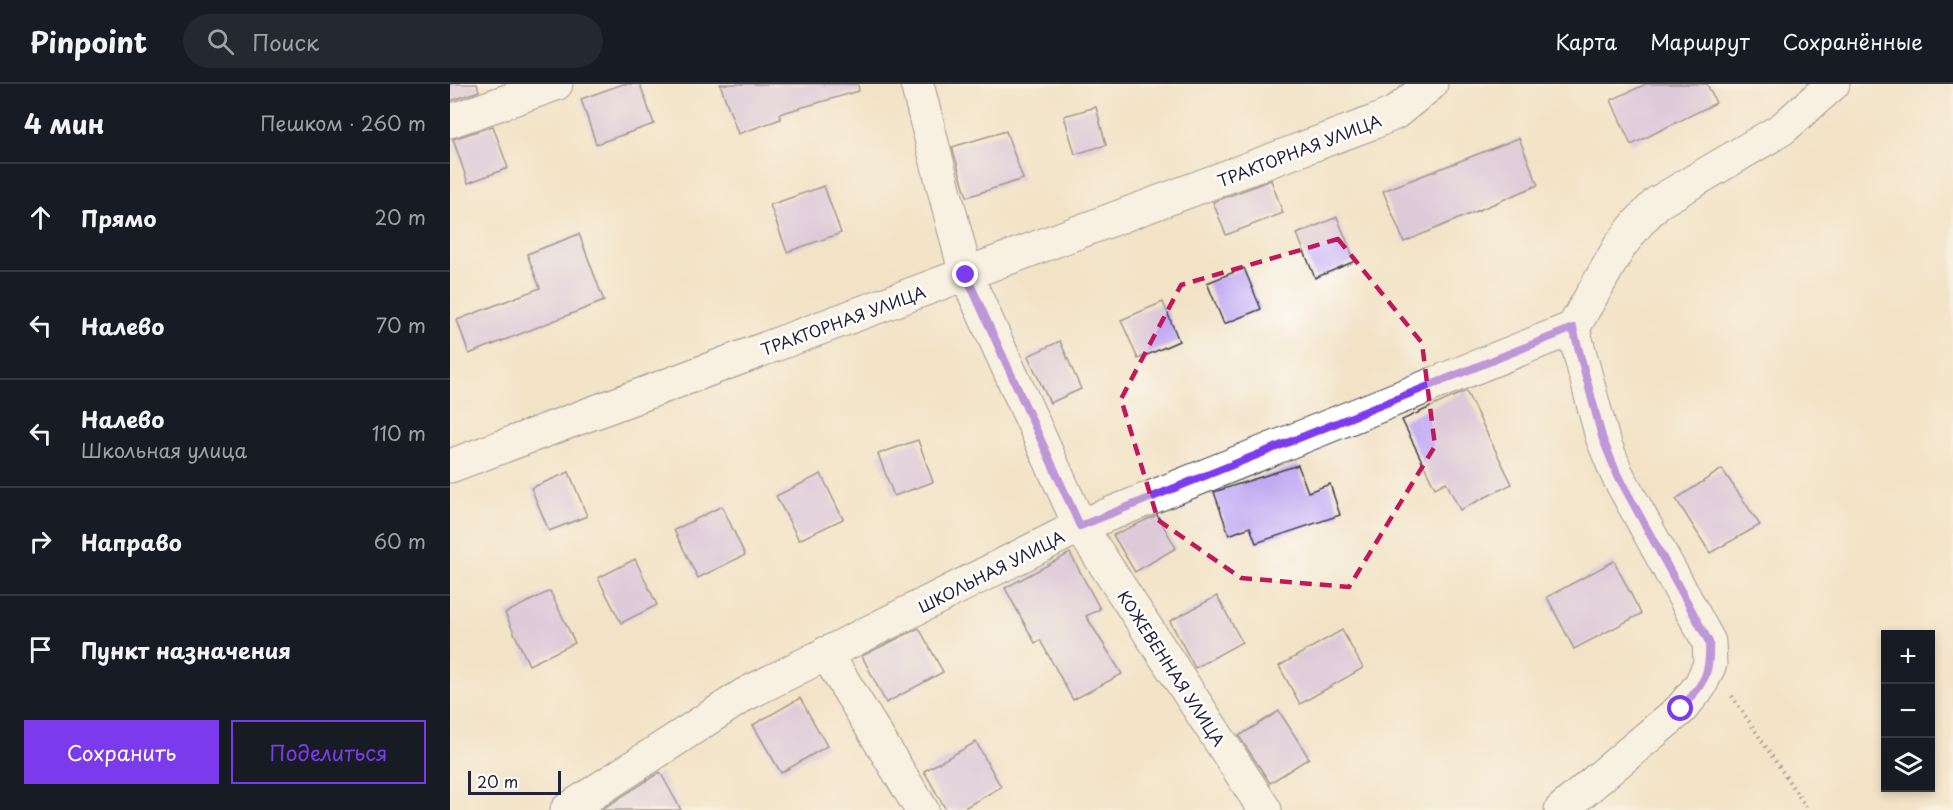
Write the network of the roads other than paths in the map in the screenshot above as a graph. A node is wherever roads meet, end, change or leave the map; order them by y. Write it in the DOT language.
graph roads {
  1 [pos="556,84"];
  2 [pos="917,84"];
  3 [pos="1431,84"];
  4 [pos="1833,84"];
  5 [pos="450,121"];
  6 [pos="966,275"];
  7 [pos="1573,328"];
  8 [pos="450,466"];
  9 [pos="1080,526"];
  10 [pos="826,653"];
  11 [pos="575,808"];
  12 [pos="922,810"];
  13 [pos="1265,810"];
  14 [pos="1560,810"];
  1 -- 5 [label="street"];
  2 -- 6 [label="street, КОЖЕВЕННАЯ УЛИЦА"];
  3 -- 6 [label="street, ТРАКТОРНАЯ УЛИЦА"];
  4 -- 7 [label="street"];
  6 -- 8 [label="street, ТРАКТОРНАЯ УЛИЦА"];
  6 -- 9 [label="street, КОЖЕВЕННАЯ УЛИЦА"];
  7 -- 9 [label="street, ШКОЛЬНАЯ УЛИЦА"];
  7 -- 14 [label="street"];
  9 -- 10 [label="street, ШКОЛЬНАЯ УЛИЦА"];
  9 -- 13 [label="street, КОЖЕВЕННАЯ УЛИЦА"];
  10 -- 11 [label="street, ШКОЛЬНАЯ УЛИЦА"];
  10 -- 12 [label="street"];
}
